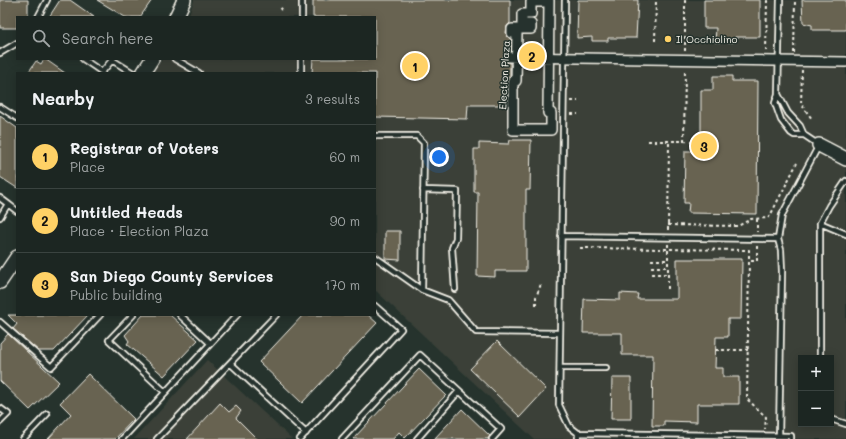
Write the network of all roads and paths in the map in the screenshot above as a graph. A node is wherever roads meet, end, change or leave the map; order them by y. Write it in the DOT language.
graph roads {
  1 [pos="47,0"];
  2 [pos="184,0"];
  3 [pos="302,0"];
  4 [pos="544,0"];
  5 [pos="550,0"];
  6 [pos="564,0"];
  7 [pos="656,0"];
  8 [pos="685,0"];
  9 [pos="767,0"];
  10 [pos="780,0"];
  11 [pos="795,0"];
  12 [pos="282,7"];
  13 [pos="280,10"];
  14 [pos="39,16"];
  15 [pos="176,16"];
  16 [pos="302,16"];
  17 [pos="655,41"];
  18 [pos="16,44"];
  19 [pos="0,54"];
  20 [pos="513,57"];
  21 [pos="549,57"];
  22 [pos="564,57"];
  23 [pos="685,59"];
  24 [pos="84,60"];
  25 [pos="113,60"];
  26 [pos="151,60"];
  27 [pos="177,60"];
  28 [pos="301,60"];
  29 [pos="766,61"];
  30 [pos="778,61"];
  31 [pos="798,61"];
  32 [pos="846,62"];
  33 [pos="102,72"];
  34 [pos="102,72"];
  35 [pos="131,72"];
  36 [pos="144,72"];
  37 [pos="197,72"];
  38 [pos="301,72"];
  39 [pos="778,94"];
  40 [pos="570,101"];
  41 [pos="578,102"];
  42 [pos="0,107"];
  43 [pos="569,114"];
  44 [pos="578,114"];
  45 [pos="16,117"];
  46 [pos="812,120"];
  47 [pos="804,135"];
  48 [pos="376,136"];
  49 [pos="648,141"];
  50 [pos="669,141"];
  51 [pos="684,141"];
  52 [pos="701,142"];
  53 [pos="819,145"];
  54 [pos="846,159"];
  55 [pos="798,163"];
  56 [pos="846,181"];
  57 [pos="423,190"];
  58 [pos="0,198"];
  59 [pos="8,204"];
  60 [pos="16,210"];
  61 [pos="0,217"];
  62 [pos="757,219"];
  63 [pos="820,223"];
  64 [pos="668,225"];
  65 [pos="846,234"];
  66 [pos="561,236"];
  67 [pos="668,238"];
  68 [pos="757,239"];
  69 [pos="778,239"];
  70 [pos="580,248"];
  71 [pos="668,249"];
  72 [pos="376,258"];
  73 [pos="16,259"];
  74 [pos="651,260"];
  75 [pos="668,260"];
  76 [pos="749,261"];
  77 [pos="651,267"];
  78 [pos="668,267"];
  79 [pos="651,274"];
  80 [pos="668,274"];
  81 [pos="0,282"];
  82 [pos="541,284"];
  83 [pos="455,289"];
  84 [pos="668,289"];
  85 [pos="422,290"];
  86 [pos="536,305"];
  87 [pos="376,307"];
  88 [pos="99,316"];
  89 [pos="132,316"];
  90 [pos="181,316"];
  91 [pos="236,316"];
  92 [pos="275,316"];
  93 [pos="0,322"];
  94 [pos="560,333"];
  95 [pos="210,343"];
  96 [pos="716,350"];
  97 [pos="748,350"];
  98 [pos="820,355"];
  99 [pos="230,363"];
  100 [pos="560,368"];
  101 [pos="606,368"];
  102 [pos="459,391"];
  103 [pos="165,392"];
  104 [pos="0,408"];
  105 [pos="47,414"];
  106 [pos="834,420"];
  107 [pos="0,422"];
  108 [pos="846,424"];
  109 [pos="306,433"];
  110 [pos="578,433"];
  111 [pos="765,436"];
  112 [pos="779,436"];
  113 [pos="23,439"];
  114 [pos="122,439"];
  115 [pos="157,439"];
  116 [pos="300,439"];
  117 [pos="342,439"];
  118 [pos="417,439"];
  119 [pos="492,439"];
  120 [pos="578,439"];
  121 [pos="791,439"];
  1 -- 14 [label="lane"];
  2 -- 15 [label="street"];
  3 -- 16 [label="lane"];
  4 -- 20 [label="street, Election Plaza"];
  5 -- 21 [label="street, Election Plaza"];
  6 -- 22 [label="lane"];
  7 -- 17 [label="path"];
  8 -- 23 [label="path"];
  9 -- 29 [label="path"];
  10 -- 30 [label="lane"];
  11 -- 31 [label="path"];
  12 -- 13 [label="path"];
  18 -- 19 [label="lane"];
  20 -- 21 [label="street"];
  20 -- 21 [label="street, Election Plaza"];
  21 -- 22 [label="street"];
  22 -- 23 [label="street"];
  22 -- 66 [label="lane"];
  23 -- 29 [label="street"];
  23 -- 51 [label="path"];
  24 -- 33 [label="lane"];
  25 -- 34 [label="lane"];
  25 -- 35 [label="lane"];
  26 -- 36 [label="street"];
  27 -- 37 [label="lane"];
  28 -- 38 [label="lane"];
  29 -- 30 [label="street"];
  30 -- 31 [label="street"];
  30 -- 39 [label="lane"];
  31 -- 32 [label="street"];
  31 -- 46 [label="path"];
  39 -- 47 [label="lane"];
  39 -- 47 [label="lane"];
  40 -- 41 [label="path"];
  42 -- 45 [label="lane"];
  43 -- 44 [label="path"];
  47 -- 53 [label="lane"];
  48 -- 57 [label="lane"];
  49 -- 50 [label="path"];
  50 -- 51 [label="path"];
  50 -- 64 [label="path"];
  51 -- 52 [label="path"];
  53 -- 54 [label="street"];
  53 -- 69 [label="lane"];
  55 -- 62 [label="path"];
  56 -- 63 [label="lane"];
  57 -- 83 [label="lane"];
  57 -- 85 [label="lane"];
  58 -- 59 [label="lane"];
  59 -- 60 [label="lane"];
  59 -- 61 [label="lane"];
  62 -- 64 [label="path"];
  62 -- 68 [label="path"];
  63 -- 65 [label="lane"];
  63 -- 98 [label="lane"];
  64 -- 67 [label="path"];
  66 -- 67 [label="lane"];
  66 -- 94 [label="lane"];
  67 -- 68 [label="lane"];
  67 -- 71 [label="path"];
  68 -- 69 [label="lane"];
  68 -- 76 [label="path"];
  69 -- 112 [label="lane"];
  70 -- 71 [label="path"];
  71 -- 75 [label="path"];
  71 -- 76 [label="path"];
  72 -- 85 [label="lane"];
  73 -- 81 [label="street"];
  74 -- 75 [label="path"];
  75 -- 78 [label="path"];
  76 -- 97 [label="path"];
  77 -- 78 [label="path"];
  78 -- 80 [label="path"];
  79 -- 80 [label="path"];
  80 -- 84 [label="path"];
  82 -- 86 [label="path"];
  85 -- 94 [label="lane"];
  87 -- 109 [label="lane"];
  88 -- 93 [label="lane"];
  89 -- 103 [label="lane"];
  90 -- 95 [label="lane"];
  91 -- 95 [label="lane"];
  92 -- 99 [label="lane"];
  94 -- 100 [label="lane"];
  95 -- 103 [label="lane"];
  96 -- 97 [label="path"];
  97 -- 111 [label="path"];
  99 -- 109 [label="lane"];
  99 -- 115 [label="lane"];
  100 -- 101 [label="lane"];
  100 -- 110 [label="lane"];
  102 -- 117 [label="lane"];
  102 -- 118 [label="lane"];
  102 -- 119 [label="lane"];
  103 -- 114 [label="lane"];
  104 -- 107 [label="lane"];
  105 -- 113 [label="lane"];
  106 -- 108 [label="lane"];
  109 -- 116 [label="lane"];
  110 -- 111 [label="lane"];
  110 -- 120 [label="lane"];
  111 -- 112 [label="lane"];
  112 -- 121 [label="lane"];
}
